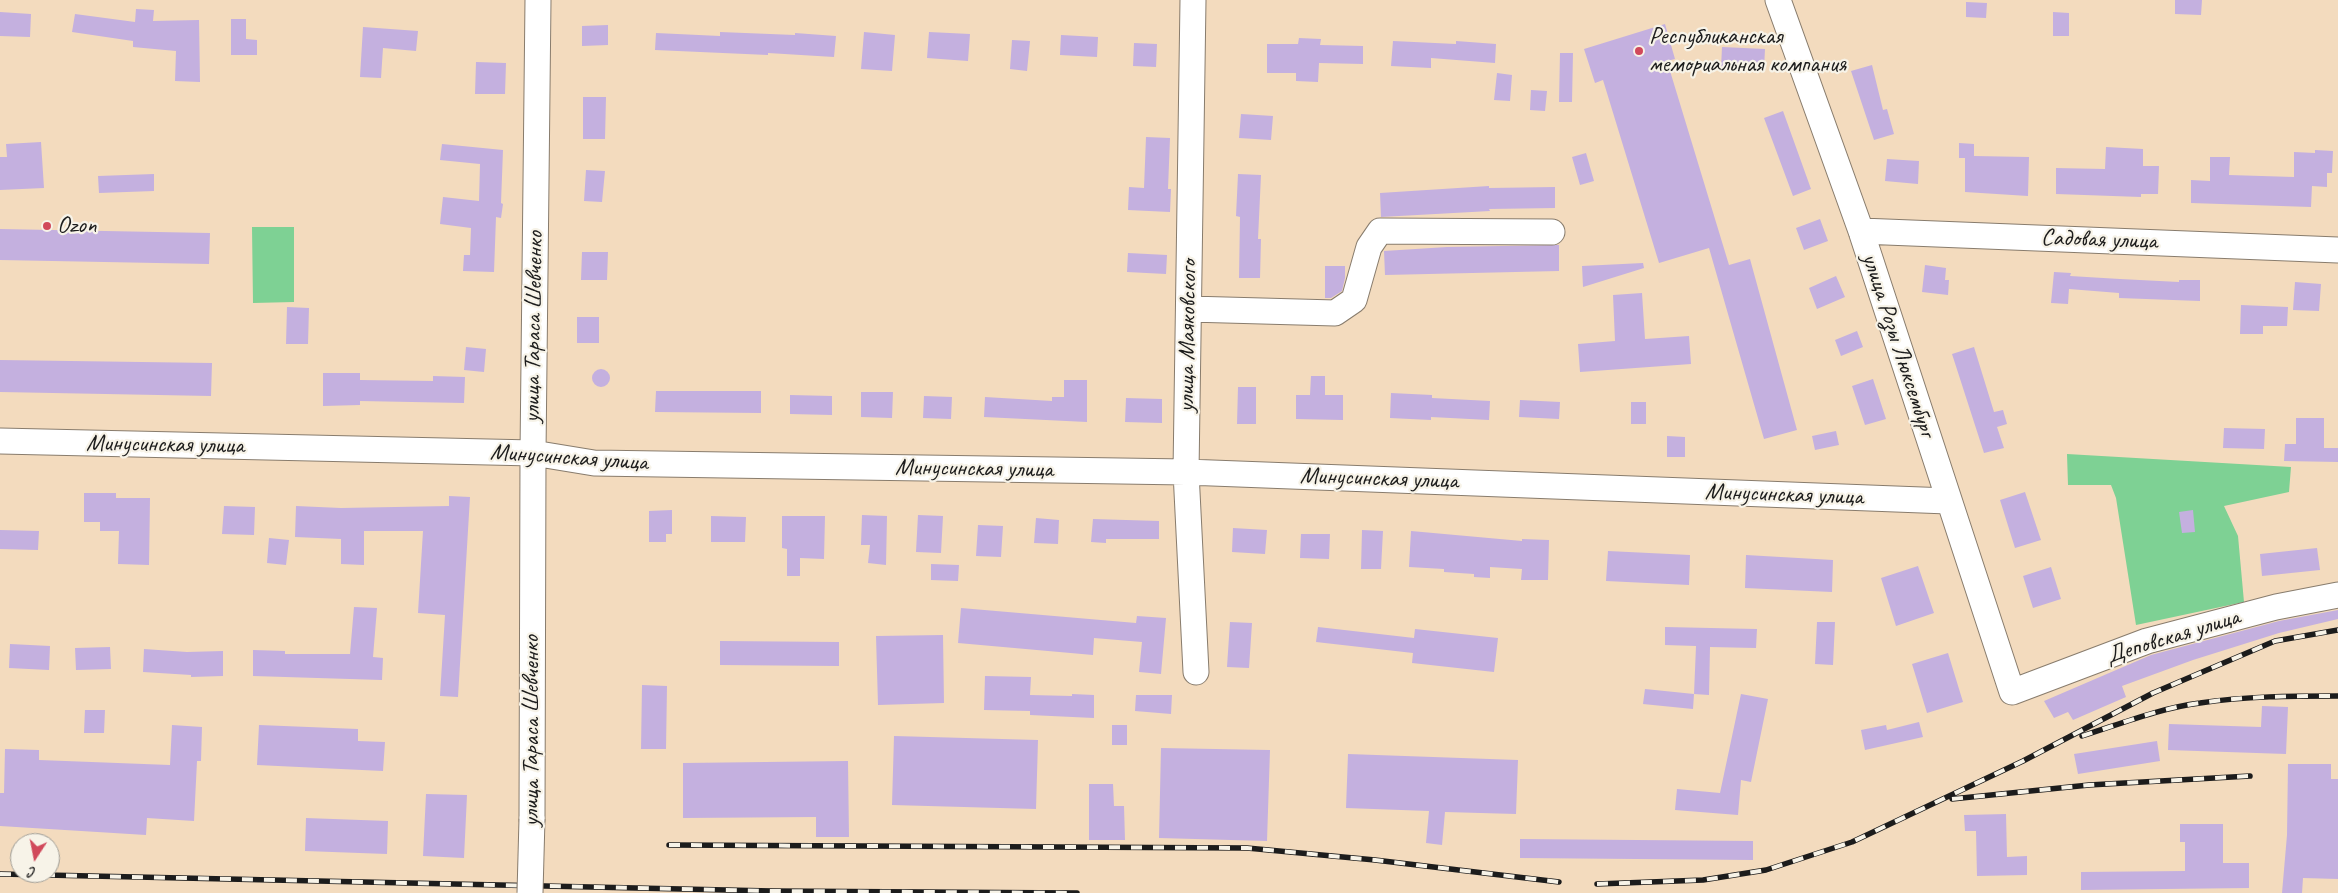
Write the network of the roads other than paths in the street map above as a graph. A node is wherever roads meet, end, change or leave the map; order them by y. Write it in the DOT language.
graph roads {
  1 [pos="538,0"];
  2 [pos="1193,0"];
  3 [pos="1778,0"];
  4 [pos="1860,231"];
  5 [pos="1552,232"];
  6 [pos="2338,250"];
  7 [pos="1189,309"];
  8 [pos="0,441"];
  9 [pos="533,453"];
  10 [pos="1186,472"];
  11 [pos="1948,501"];
  12 [pos="2338,595"];
  13 [pos="1196,672"];
  14 [pos="2012,692"];
  15 [pos="530,893"];
  1 -- 9 [label="street, улица Тараса Шевченко"];
  2 -- 7 [label="street, улица Маяковского"];
  3 -- 4 [label="street, улица Розы Люксембург"];
  4 -- 6 [label="street, Садовая улица"];
  4 -- 11 [label="street, улица Розы Люксембург"];
  5 -- 7 [label="street"];
  7 -- 10 [label="street, улица Маяковского"];
  8 -- 9 [label="street, Минусинская улица"];
  9 -- 10 [label="street, Минусинская улица"];
  9 -- 15 [label="street, улица Тараса Шевченко, bridge"];
  10 -- 11 [label="street, Минусинская улица"];
  10 -- 13 [label="street, улица Маяковского"];
  11 -- 14 [label="street, улица Розы Люксембург"];
  12 -- 14 [label="street, Деповская улица"];
}
